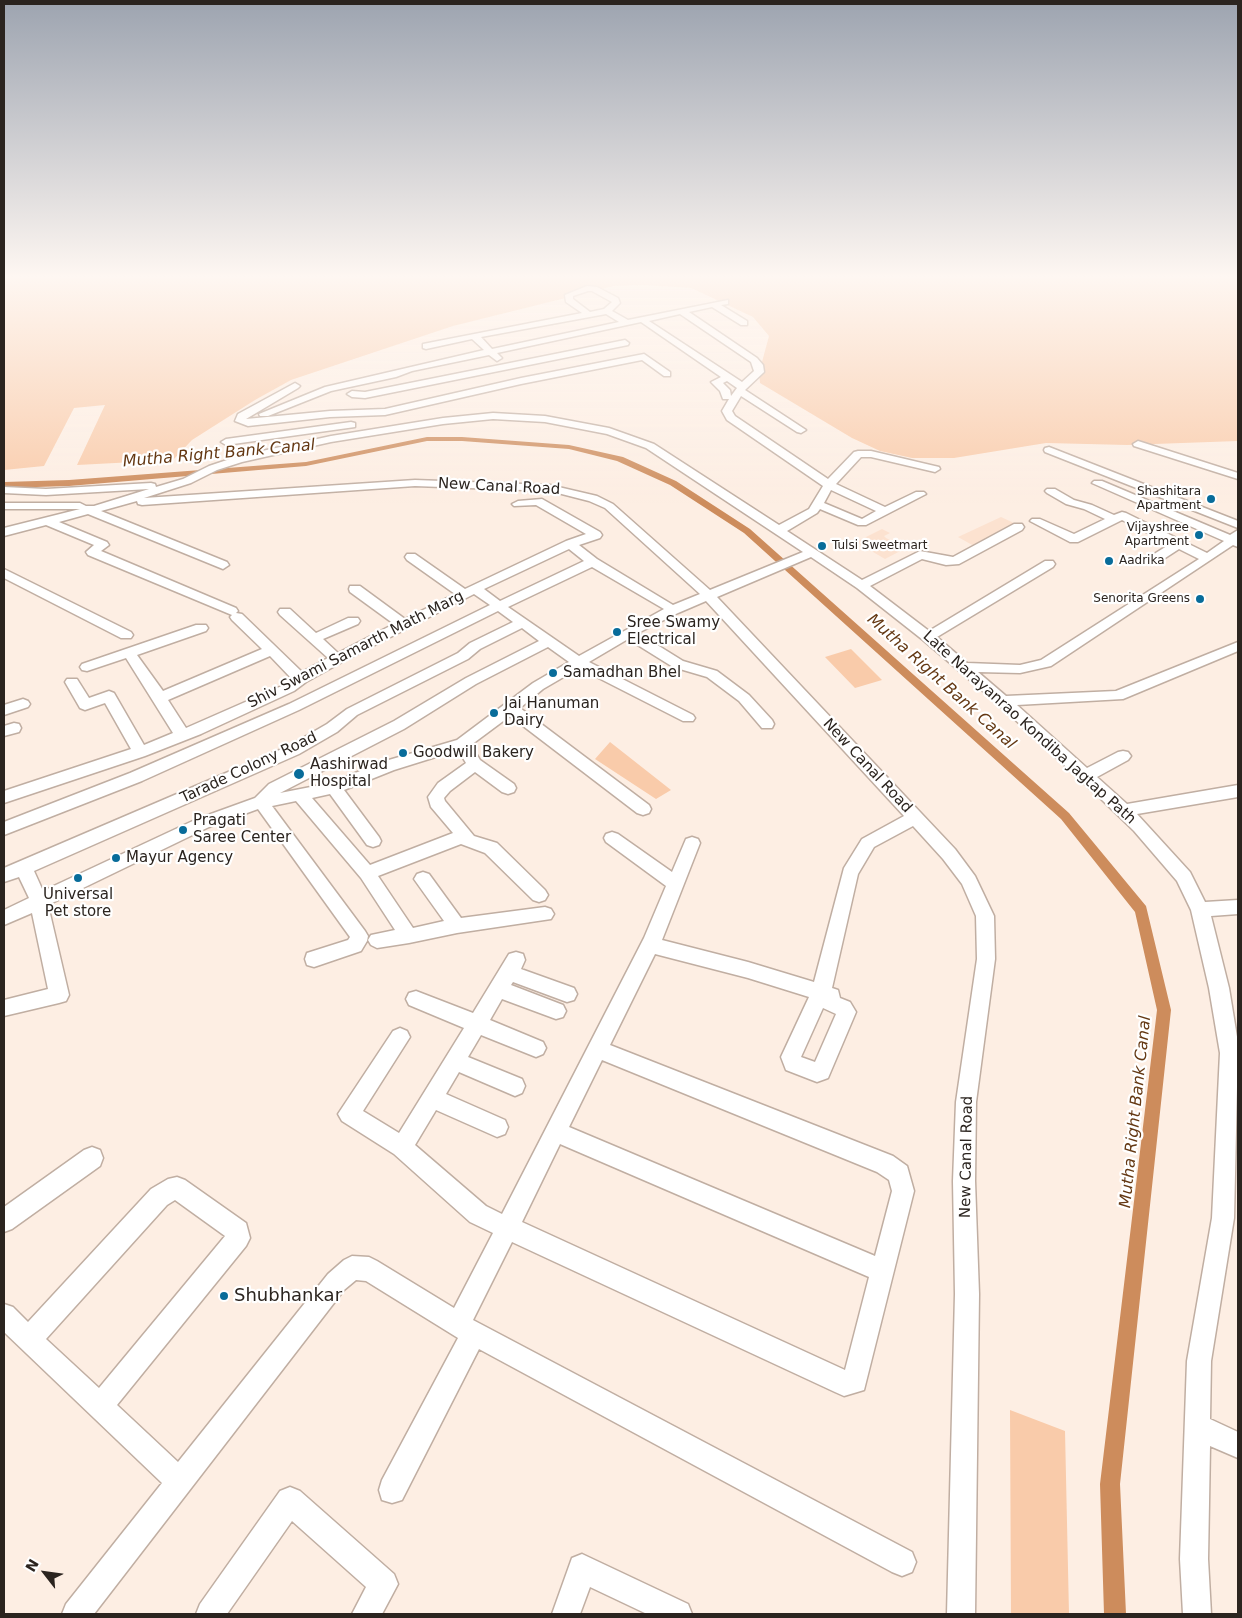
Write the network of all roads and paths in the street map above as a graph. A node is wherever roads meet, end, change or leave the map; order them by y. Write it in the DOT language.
graph roads {
  1 [pos="492,352"];
  2 [pos="490,353"];
  3 [pos="578,353"];
  4 [pos="638,353"];
  5 [pos="690,353"];
  6 [pos="743,353"];
  7 [pos="644,357"];
  8 [pos="507,367"];
  9 [pos="396,374"];
  10 [pos="667,374"];
  11 [pos="728,378"];
  12 [pos="521,381"];
  13 [pos="295,386"];
  14 [pos="407,386"];
  15 [pos="741,389"];
  16 [pos="352,394"];
  17 [pos="726,397"];
  18 [pos="424,404"];
  19 [pos="382,416"];
  20 [pos="410,416"];
  21 [pos="301,417"];
  22 [pos="240,420"];
  23 [pos="443,421"];
  24 [pos="801,430"];
  25 [pos="308,439"];
  26 [pos="226,442"];
  27 [pos="1138,444"];
  28 [pos="1049,450"];
  29 [pos="211,467"];
  30 [pos="935,469"];
  31 [pos="1238,476"];
  32 [pos="184,480"];
  33 [pos="1098,483"];
  34 [pos="829,485"];
  35 [pos="161,486"];
  36 [pos="4,490"];
  37 [pos="1051,491"];
  38 [pos="920,494"];
  39 [pos="115,504"];
  40 [pos="518,504"];
  41 [pos="817,504"];
  42 [pos="4,506"];
  43 [pos="38,506"];
  44 [pos="90,508"];
  45 [pos="885,511"];
  46 [pos="1114,519"];
  47 [pos="31,520"];
  48 [pos="1036,520"];
  49 [pos="47,521"];
  50 [pos="1238,525"];
  51 [pos="1018,527"];
  52 [pos="4,528"];
  53 [pos="780,530"];
  54 [pos="4,532"];
  55 [pos="1236,539"];
  56 [pos="570,544"];
  57 [pos="1178,544"];
  58 [pos="811,553"];
  59 [pos="411,557"];
  60 [pos="1207,558"];
  61 [pos="1154,559"];
  62 [pos="593,562"];
  63 [pos="1049,564"];
  64 [pos="223,565"];
  65 [pos="4,573"];
  66 [pos="862,585"];
  67 [pos="355,589"];
  68 [pos="470,592"];
  69 [pos="708,595"];
  70 [pos="499,606"];
  71 [pos="667,606"];
  72 [pos="285,612"];
  73 [pos="234,614"];
  74 [pos="352,621"];
  75 [pos="522,623"];
  76 [pos="404,625"];
  77 [pos="201,628"];
  78 [pos="628,633"];
  79 [pos="126,635"];
  80 [pos="928,637"];
  81 [pos="315,638"];
  82 [pos="549,641"];
  83 [pos="1238,646"];
  84 [pos="273,650"];
  85 [pos="130,653"];
  86 [pos="337,659"];
  87 [pos="578,662"];
  88 [pos="87,667"];
  89 [pos="963,667"];
  90 [pos="301,679"];
  91 [pos="72,682"];
  92 [pos="160,698"];
  93 [pos="1003,701"];
  94 [pos="23,704"];
  95 [pos="510,708"];
  96 [pos="4,710"];
  97 [pos="688,718"];
  98 [pos="767,724"];
  99 [pos="182,735"];
  100 [pos="462,744"];
  101 [pos="140,752"];
  102 [pos="1123,756"];
  103 [pos="475,764"];
  104 [pos="1086,776"];
  105 [pos="334,788"];
  106 [pos="508,788"];
  107 [pos="1238,791"];
  108 [pos="301,796"];
  109 [pos="4,797"];
  110 [pos="261,802"];
  111 [pos="643,809"];
  112 [pos="1122,811"];
  113 [pos="915,817"];
  114 [pos="4,829"];
  115 [pos="464,836"];
  116 [pos="612,838"];
  117 [pos="373,841"];
  118 [pos="692,843"];
  119 [pos="24,868"];
  120 [pos="367,873"];
  121 [pos="4,875"];
  122 [pos="423,879"];
  123 [pos="675,884"];
  124 [pos="539,895"];
  125 [pos="39,902"];
  126 [pos="1238,907"];
  127 [pos="1200,910"];
  128 [pos="545,914"];
  129 [pos="4,918"];
  130 [pos="457,926"];
  131 [pos="409,936"];
  132 [pos="377,940"];
  133 [pos="651,945"];
  134 [pos="314,959"];
  135 [pos="507,974"];
  136 [pos="567,994"];
  137 [pos="820,995"];
  138 [pos="416,999"];
  139 [pos="851,1003"];
  140 [pos="4,1008"];
  141 [pos="556,1011"];
  142 [pos="477,1023"];
  143 [pos="400,1038"];
  144 [pos="536,1048"];
  145 [pos="598,1049"];
  146 [pos="1234,1054"];
  147 [pos="454,1061"];
  148 [pos="515,1086"];
  149 [pos="431,1098"];
  150 [pos="497,1127"];
  151 [pos="556,1132"];
  152 [pos="1233,1133"];
  153 [pos="402,1147"];
  154 [pos="92,1158"];
  155 [pos="1232,1185"];
  156 [pos="4,1221"];
  157 [pos="508,1227"];
  158 [pos="882,1271"];
  159 [pos="4,1316"];
  160 [pos="466,1329"];
  161 [pos="29,1339"];
  162 [pos="100,1406"];
  163 [pos="1197,1426"];
  164 [pos="1238,1444"];
  165 [pos="180,1482"];
  166 [pos="392,1490"];
  167 [pos="902,1562"];
  168 [pos="76,1614"];
  169 [pos="210,1614"];
  170 [pos="366,1614"];
  171 [pos="566,1614"];
  172 [pos="678,1614"];
  173 [pos="961,1614"];
  174 [pos="1197,1614"];
  1 -- 8 [label="street"];
  2 -- 9 [label="street"];
  3 -- 8 [label="street"];
  4 -- 7 [label="street"];
  5 -- 11 [label="street"];
  6 -- 15 [label="street"];
  7 -- 10 [label="street"];
  7 -- 12 [label="street"];
  8 -- 12 [label="street"];
  8 -- 14 [label="street"];
  9 -- 14 [label="street"];
  9 -- 22 [label="street"];
  11 -- 15 [label="street"];
  11 -- 17 [label="street"];
  12 -- 18 [label="street"];
  13 -- 22 [label="street"];
  14 -- 16 [label="street"];
  14 -- 18 [label="street"];
  15 -- 24 [label="street"];
  15 -- 34 [label="street"];
  18 -- 19 [label="street"];
  18 -- 23 [label="street"];
  19 -- 20 [label="street"];
  19 -- 21 [label="street"];
  19 -- 25 [label="street"];
  21 -- 22 [label="street"];
  21 -- 25 [label="street"];
  23 -- 25 [label="street, Late Narayanrao Kondiba Jagtap Path"];
  23 -- 53 [label="street, Late Narayanrao Kondiba Jagtap Path"];
  25 -- 26 [label="street"];
  25 -- 29 [label="street, Late Narayanrao Kondiba Jagtap Path"];
  25 -- 29 [label="street, Late Narayanrao Kondiba Jagtap Path"];
  27 -- 31 [label="street"];
  28 -- 50 [label="street"];
  29 -- 32 [label="street, Late Narayanrao Kondiba Jagtap Path"];
  30 -- 34 [label="street"];
  32 -- 35 [label="street, Late Narayanrao Kondiba Jagtap Path"];
  32 -- 39 [label="street, Late Narayanrao Kondiba Jagtap Path"];
  33 -- 55 [label="street"];
  34 -- 41 [label="street"];
  34 -- 45 [label="street"];
  35 -- 36 [label="street"];
  35 -- 44 [label="street, Late Narayanrao Kondiba Jagtap Path"];
  37 -- 46 [label="street"];
  38 -- 45 [label="street"];
  39 -- 44 [label="street, Late Narayanrao Kondiba Jagtap Path"];
  39 -- 69 [label="street, New Canal Road"];
  40 -- 56 [label="street, Shiv Swami Samarth Math Marg"];
  41 -- 45 [label="street"];
  41 -- 53 [label="street"];
  42 -- 43 [label="street"];
  43 -- 44 [label="street"];
  43 -- 47 [label="street"];
  44 -- 47 [label="street, Late Narayanrao Kondiba Jagtap Path"];
  44 -- 49 [label="street, Late Narayanrao Kondiba Jagtap Path"];
  44 -- 64 [label="street"];
  46 -- 48 [label="street"];
  46 -- 57 [label="street"];
  47 -- 52 [label="street, Late Narayanrao Kondiba Jagtap Path"];
  49 -- 54 [label="street, Late Narayanrao Kondiba Jagtap Path"];
  49 -- 73 [label="street"];
  51 -- 66 [label="street"];
  53 -- 58 [label="street, Late Narayanrao Kondiba Jagtap Path"];
  55 -- 60 [label="street"];
  56 -- 62 [label="street"];
  56 -- 68 [label="street, Shiv Swami Samarth Math Marg"];
  57 -- 60 [label="street"];
  57 -- 61 [label="street"];
  58 -- 66 [label="street, Late Narayanrao Kondiba Jagtap Path"];
  58 -- 69 [label="street"];
  59 -- 68 [label="street"];
  60 -- 89 [label="street"];
  62 -- 70 [label="street"];
  62 -- 71 [label="street"];
  63 -- 80 [label="street"];
  65 -- 79 [label="street"];
  66 -- 80 [label="street, Late Narayanrao Kondiba Jagtap Path"];
  67 -- 76 [label="street"];
  68 -- 70 [label="street"];
  68 -- 76 [label="street, Shiv Swami Samarth Math Marg"];
  69 -- 78 [label="street"];
  69 -- 113 [label="street, New Canal Road"];
  70 -- 75 [label="street"];
  70 -- 114 [label="street"];
  72 -- 81 [label="street"];
  73 -- 84 [label="street"];
  74 -- 81 [label="street"];
  75 -- 82 [label="street"];
  75 -- 119 [label="street, Tarade Colony Road"];
  76 -- 86 [label="street, Shiv Swami Samarth Math Marg"];
  77 -- 85 [label="street"];
  78 -- 87 [label="street"];
  78 -- 98 [label="street"];
  80 -- 89 [label="street, Late Narayanrao Kondiba Jagtap Path"];
  81 -- 86 [label="street"];
  82 -- 87 [label="street"];
  82 -- 110 [label="street"];
  83 -- 93 [label="street"];
  84 -- 90 [label="street"];
  84 -- 92 [label="street"];
  85 -- 88 [label="street"];
  85 -- 92 [label="street"];
  86 -- 90 [label="street, Shiv Swami Samarth Math Marg"];
  87 -- 95 [label="street"];
  87 -- 97 [label="street"];
  89 -- 93 [label="street, Late Narayanrao Kondiba Jagtap Path"];
  90 -- 99 [label="street, Shiv Swami Samarth Math Marg"];
  91 -- 101 [label="street"];
  92 -- 99 [label="street"];
  93 -- 104 [label="street, Late Narayanrao Kondiba Jagtap Path"];
  94 -- 96 [label="street"];
  95 -- 100 [label="street"];
  95 -- 111 [label="street"];
  99 -- 101 [label="street, Shiv Swami Samarth Math Marg"];
  100 -- 103 [label="street"];
  100 -- 105 [label="street"];
  101 -- 109 [label="street, Shiv Swami Samarth Math Marg"];
  102 -- 104 [label="street"];
  103 -- 106 [label="street"];
  103 -- 115 [label="street"];
  104 -- 112 [label="street, Late Narayanrao Kondiba Jagtap Path"];
  105 -- 108 [label="street"];
  105 -- 117 [label="street"];
  107 -- 112 [label="street"];
  108 -- 110 [label="street"];
  108 -- 120 [label="street"];
  110 -- 125 [label="street"];
  110 -- 134 [label="street"];
  112 -- 127 [label="street, Late Narayanrao Kondiba Jagtap Path"];
  113 -- 137 [label="street"];
  113 -- 173 [label="street, New Canal Road"];
  115 -- 120 [label="street"];
  115 -- 124 [label="street"];
  116 -- 123 [label="street"];
  118 -- 123 [label="street"];
  119 -- 121 [label="street, Tarade Colony Road"];
  119 -- 125 [label="street"];
  120 -- 131 [label="street"];
  122 -- 130 [label="street"];
  123 -- 133 [label="street"];
  125 -- 129 [label="street"];
  125 -- 140 [label="street"];
  126 -- 127 [label="street"];
  127 -- 146 [label="street, Late Narayanrao Kondiba Jagtap Path"];
  128 -- 130 [label="street"];
  130 -- 131 [label="street"];
  131 -- 132 [label="street"];
  133 -- 137 [label="street"];
  133 -- 145 [label="street"];
  135 -- 136 [label="street"];
  135 -- 141 [label="street"];
  135 -- 142 [label="street"];
  137 -- 139 [label="street"];
  138 -- 142 [label="street"];
  142 -- 144 [label="street"];
  142 -- 147 [label="street"];
  143 -- 153 [label="street"];
  145 -- 151 [label="street"];
  145 -- 158 [label="street"];
  146 -- 152 [label="street, Late Narayanrao Kondiba Jagtap Path"];
  147 -- 148 [label="street"];
  147 -- 149 [label="street"];
  149 -- 150 [label="street"];
  149 -- 153 [label="street"];
  151 -- 157 [label="street"];
  151 -- 158 [label="street"];
  152 -- 155 [label="street, Late Narayanrao Kondiba Jagtap Path"];
  153 -- 157 [label="street"];
  154 -- 156 [label="street"];
  155 -- 163 [label="street, Late Narayanrao Kondiba Jagtap Path"];
  157 -- 158 [label="street"];
  157 -- 160 [label="street"];
  159 -- 161 [label="street"];
  160 -- 165 [label="street"];
  160 -- 166 [label="street"];
  160 -- 167 [label="street"];
  161 -- 162 [label="street"];
  161 -- 162 [label="street"];
  162 -- 165 [label="street"];
  163 -- 164 [label="street"];
  163 -- 174 [label="street, Late Narayanrao Kondiba Jagtap Path"];
  165 -- 168 [label="street"];
  169 -- 170 [label="street"];
  171 -- 172 [label="street"];
}
